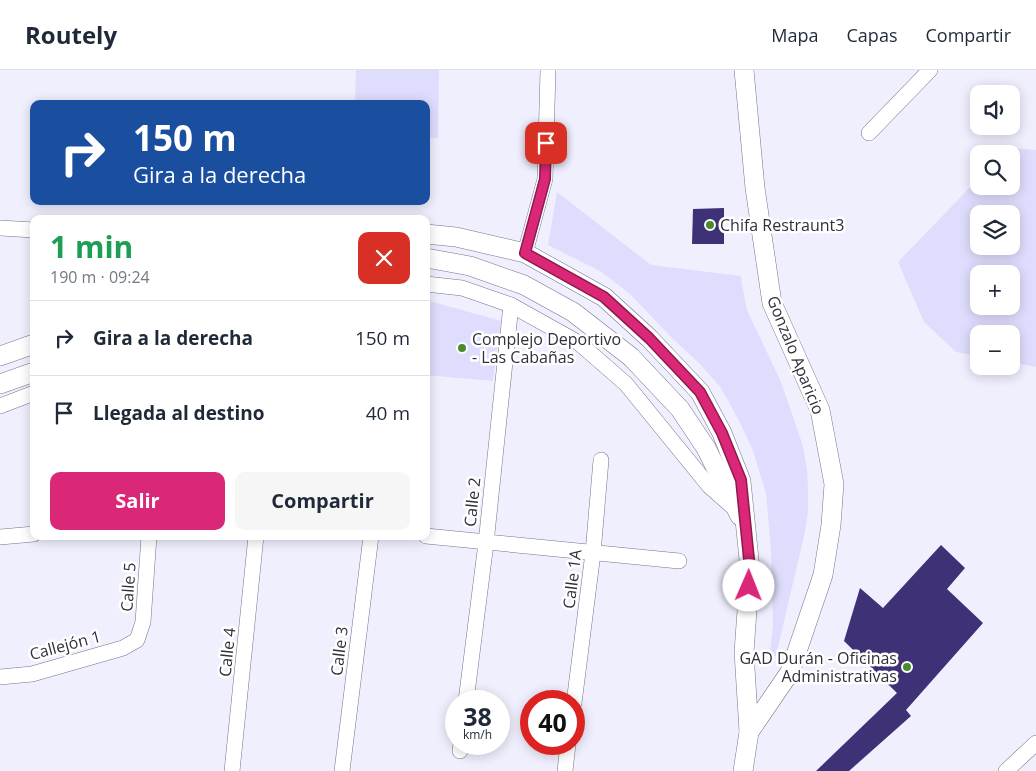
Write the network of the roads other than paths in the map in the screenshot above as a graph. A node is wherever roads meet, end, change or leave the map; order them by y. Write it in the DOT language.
graph roads {
  1 [pos="548,70"];
  2 [pos="744,70"];
  3 [pos="930,70"];
  4 [pos="870,133"];
  5 [pos="0,228"];
  6 [pos="30,230"];
  7 [pos="430,234"];
  8 [pos="525,253"];
  9 [pos="430,259"];
  10 [pos="430,284"];
  11 [pos="510,305"];
  12 [pos="30,345"];
  13 [pos="0,356"];
  14 [pos="30,373"];
  15 [pos="0,384"];
  16 [pos="30,395"];
  17 [pos="0,406"];
  18 [pos="719,427"];
  19 [pos="700,440"];
  20 [pos="601,460"];
  21 [pos="742,519"];
  22 [pos="30,534"];
  23 [pos="430,536"];
  24 [pos="0,537"];
  25 [pos="150,540"];
  26 [pos="256,540"];
  27 [pos="371,540"];
  28 [pos="486,543"];
  29 [pos="593,553"];
  30 [pos="679,561"];
  31 [pos="137,640"];
  32 [pos="0,677"];
  33 [pos="467,690"];
  34 [pos="576,690"];
  35 [pos="749,732"];
  36 [pos="1036,743"];
  37 [pos="567,755"];
  38 [pos="232,771"];
  39 [pos="342,771"];
  40 [pos="565,771"];
  41 [pos="743,771"];
  42 [pos="1006,771"];
  1 -- 8 [label="street"];
  2 -- 35 [label="street, Gonzalo Aparicio"];
  3 -- 4 [label="street"];
  5 -- 6 [label="street"];
  7 -- 8 [label="street"];
  8 -- 18 [label="street"];
  9 -- 19 [label="street"];
  10 -- 11 [label="street"];
  11 -- 21 [label="street"];
  11 -- 28 [label="street, Calle 2"];
  12 -- 13 [label="street"];
  14 -- 15 [label="street"];
  16 -- 17 [label="street"];
  18 -- 19 [label="street"];
  18 -- 21 [label="street"];
  19 -- 21 [label="street"];
  20 -- 29 [label="street, Calle 1A"];
  21 -- 35 [label="street"];
  22 -- 24 [label="street"];
  23 -- 28 [label="street"];
  25 -- 31 [label="street, Calle 5"];
  26 -- 38 [label="street, Calle 4"];
  27 -- 39 [label="street, Calle 3"];
  28 -- 29 [label="street"];
  28 -- 33 [label="street, Calle 2"];
  29 -- 30 [label="street"];
  29 -- 34 [label="street, Calle 1A"];
  31 -- 32 [label="street, Callejón 1"];
  35 -- 41 [label="street, Gonzalo Aparicio"];
  36 -- 42 [label="street"];
  37 -- 40 [label="street"];
}
